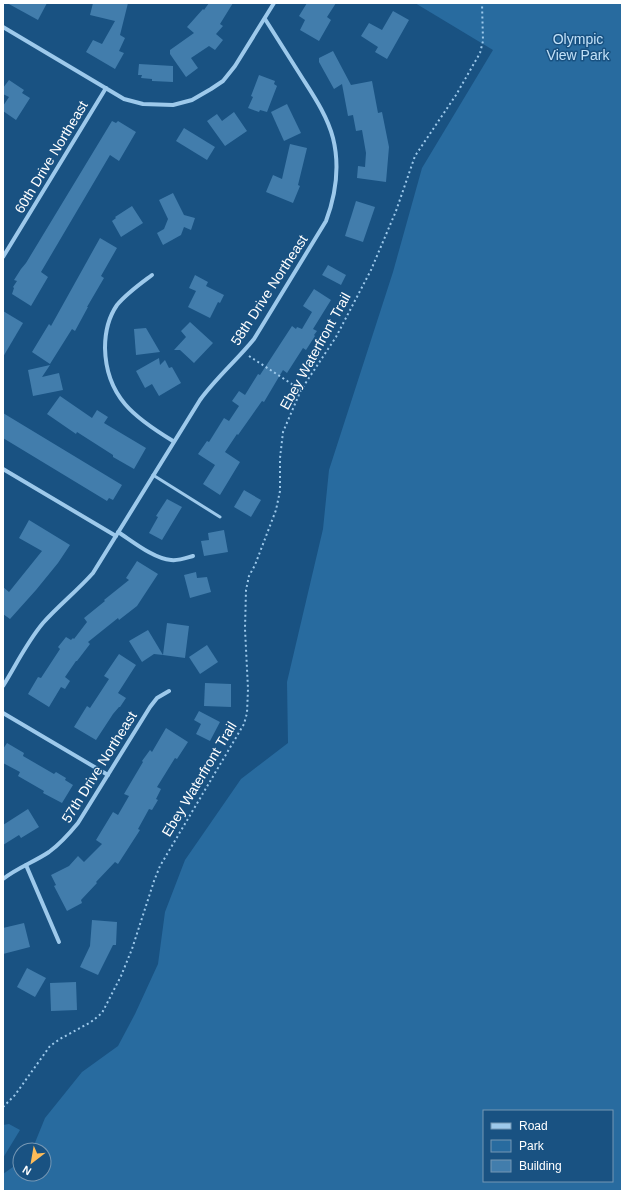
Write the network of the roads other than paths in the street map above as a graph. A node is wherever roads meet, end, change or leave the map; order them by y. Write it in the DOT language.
graph roads {
  1 [pos="274,3"];
  2 [pos="265,19"];
  3 [pos="3,27"];
  4 [pos="106,88"];
  5 [pos="3,257"];
  6 [pos="152,275"];
  7 [pos="174,441"];
  8 [pos="3,469"];
  9 [pos="153,475"];
  10 [pos="220,517"];
  11 [pos="117,534"];
  12 [pos="193,556"];
  13 [pos="3,686"];
  14 [pos="169,691"];
  15 [pos="3,713"];
  16 [pos="108,776"];
  17 [pos="26,865"];
  18 [pos="3,879"];
  19 [pos="59,942"];
  1 -- 2 [label="street"];
  2 -- 4 [label="street"];
  2 -- 7 [label="street, 58th Drive Northeast"];
  3 -- 4 [label="street"];
  4 -- 5 [label="street, 60th Drive Northeast"];
  6 -- 7 [label="street"];
  7 -- 9 [label="street, 58th Drive Northeast"];
  8 -- 11 [label="street"];
  9 -- 10 [label="lane"];
  9 -- 11 [label="street, 58th Drive Northeast"];
  11 -- 12 [label="street"];
  11 -- 13 [label="street, 58th Drive Northeast"];
  14 -- 16 [label="street, 57th Drive Northeast"];
  15 -- 16 [label="street"];
  16 -- 17 [label="street, 57th Drive Northeast"];
  17 -- 18 [label="street, 57th Drive Northeast"];
  17 -- 19 [label="street"];
}
